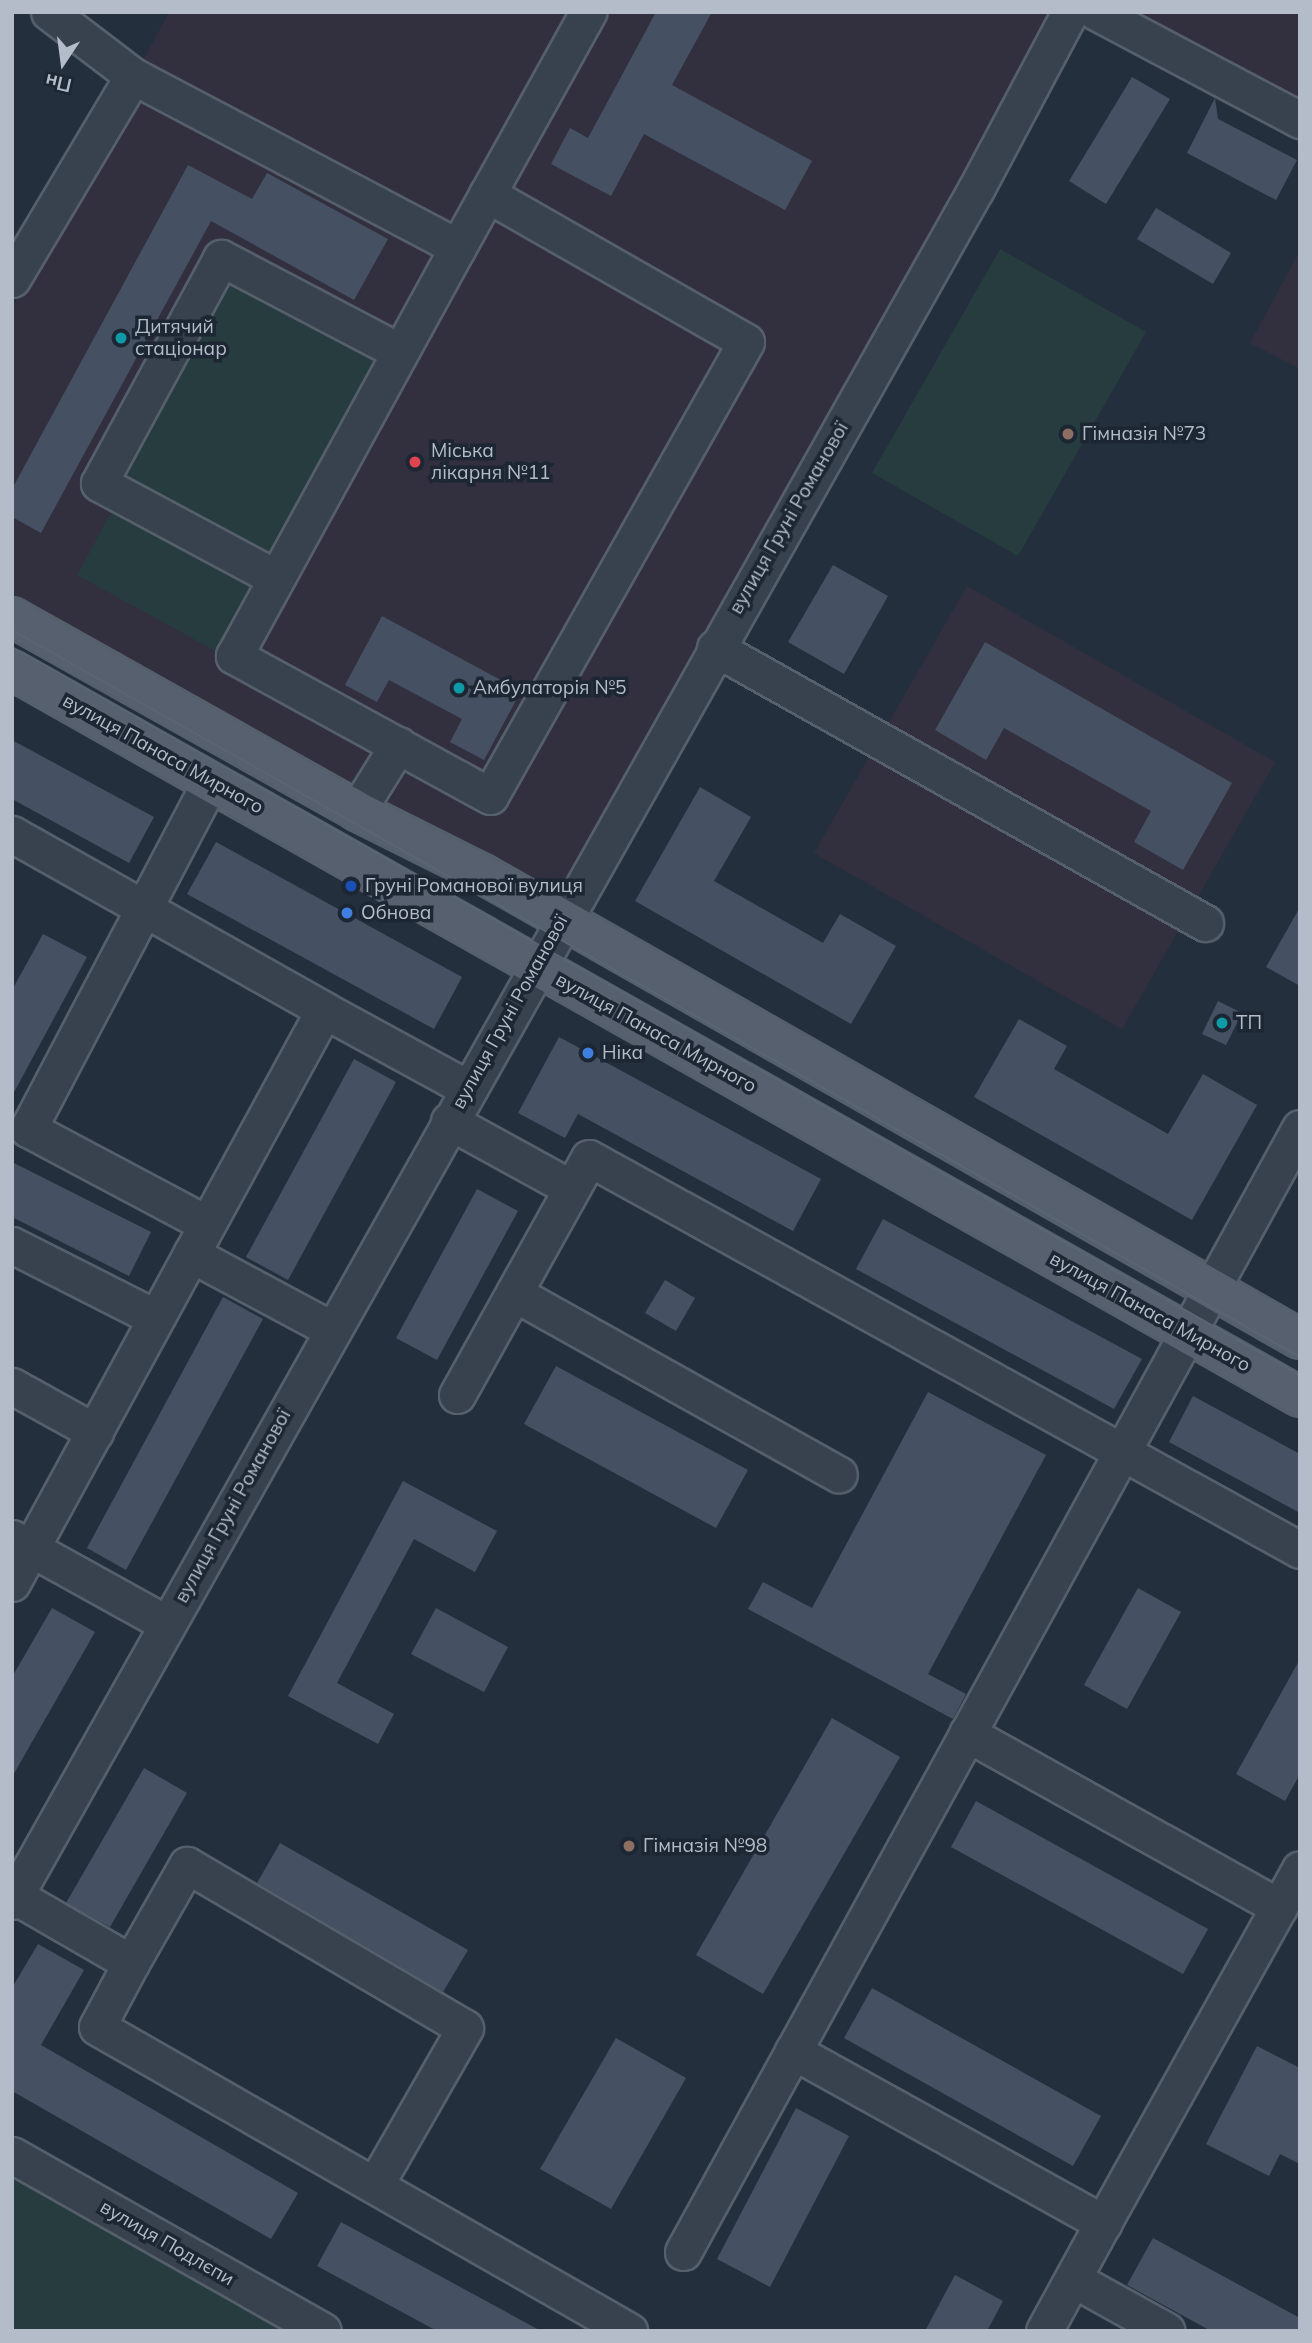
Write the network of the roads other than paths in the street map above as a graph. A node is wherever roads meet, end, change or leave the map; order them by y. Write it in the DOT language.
graph roads {
  1 [pos="49,12"];
  2 [pos="588,12"];
  3 [pos="1070,12"];
  4 [pos="1096,12"];
  5 [pos="133,76"];
  6 [pos="1300,121"];
  7 [pos="487,194"];
  8 [pos="458,247"];
  9 [pos="12,279"];
  10 [pos="400,352"];
  11 [pos="276,578"];
  12 [pos="12,617"];
  13 [pos="715,648"];
  14 [pos="12,670"];
  15 [pos="398,745"];
  16 [pos="211,781"];
  17 [pos="358,811"];
  18 [pos="12,834"];
  19 [pos="145,910"];
  20 [pos="562,920"];
  21 [pos="1205,923"];
  22 [pos="536,965"];
  23 [pos="324,1010"];
  24 [pos="469,1089"];
  25 [pos="449,1121"];
  26 [pos="1300,1128"];
  27 [pos="1291,1166"];
  28 [pos="571,1188"];
  29 [pos="199,1239"];
  30 [pos="12,1245"];
  31 [pos="1211,1289"];
  32 [pos="514,1293"];
  33 [pos="156,1318"];
  34 [pos="332,1329"];
  35 [pos="1187,1333"];
  36 [pos="1300,1339"];
  37 [pos="12,1386"];
  38 [pos="457,1395"];
  39 [pos="1300,1396"];
  40 [pos="94,1432"];
  41 [pos="1122,1452"];
  42 [pos="839,1475"];
  43 [pos="22,1543"];
  44 [pos="1300,1550"];
  45 [pos="12,1583"];
  46 [pos="167,1624"];
  47 [pos="967,1733"];
  48 [pos="1300,1869"];
  49 [pos="14,1898"];
  50 [pos="1279,1907"];
  51 [pos="131,1963"];
  52 [pos="793,2051"];
  53 [pos="12,2155"];
  54 [pos="375,2185"];
  55 [pos="1103,2223"];
  56 [pos="682,2252"];
  57 [pos="1073,2279"];
  58 [pos="323,2331"];
  59 [pos="629,2331"];
  60 [pos="1044,2331"];
  61 [pos="1167,2331"];
  1 -- 5 [label="street"];
  2 -- 7 [label="street"];
  3 -- 13 [label="street, вулиця Груні Романової"];
  4 -- 6 [label="street"];
  5 -- 8 [label="street"];
  5 -- 9 [label="street"];
  7 -- 8 [label="street"];
  7 -- 15 [label="street"];
  8 -- 10 [label="street"];
  10 -- 11 [label="street"];
  10 -- 11 [label="street"];
  11 -- 15 [label="street"];
  12 -- 17 [label="main road"];
  13 -- 20 [label="street, вулиця Груні Романової"];
  13 -- 21 [label="street"];
  14 -- 16 [label="main road, вулиця Панаса Мирного"];
  15 -- 17 [label="street"];
  16 -- 19 [label="street"];
  16 -- 22 [label="main road, вулиця Панаса Мирного"];
  17 -- 20 [label="main road"];
  18 -- 19 [label="street"];
  19 -- 23 [label="street"];
  19 -- 29 [label="street"];
  20 -- 22 [label="street, вулиця Груні Романової"];
  20 -- 31 [label="main road"];
  22 -- 24 [label="street, вулиця Груні Романової"];
  22 -- 35 [label="main road, вулиця Панаса Мирного"];
  23 -- 24 [label="street"];
  23 -- 29 [label="street"];
  24 -- 25 [label="street, вулиця Груні Романової"];
  25 -- 28 [label="street"];
  25 -- 34 [label="street, вулиця Груні Романової"];
  26 -- 27 [label="street"];
  27 -- 31 [label="street"];
  28 -- 32 [label="street"];
  28 -- 41 [label="street"];
  29 -- 33 [label="street"];
  29 -- 34 [label="street"];
  30 -- 33 [label="street"];
  31 -- 35 [label="street"];
  31 -- 36 [label="main road"];
  32 -- 38 [label="street"];
  32 -- 42 [label="street"];
  33 -- 40 [label="street"];
  34 -- 46 [label="street, вулиця Груні Романової"];
  35 -- 39 [label="main road, вулиця Панаса Мирного"];
  35 -- 41 [label="street"];
  37 -- 40 [label="street"];
  40 -- 43 [label="street"];
  41 -- 44 [label="street"];
  41 -- 47 [label="street"];
  43 -- 45 [label="street"];
  43 -- 46 [label="street"];
  46 -- 49 [label="street, вулиця Груні Романової"];
  47 -- 50 [label="street"];
  47 -- 52 [label="street"];
  48 -- 50 [label="street"];
  49 -- 51 [label="street"];
  50 -- 55 [label="street"];
  51 -- 54 [label="street"];
  51 -- 54 [label="street"];
  52 -- 55 [label="street"];
  52 -- 56 [label="street"];
  53 -- 58 [label="street, вулиця Подлєпи"];
  54 -- 59 [label="street"];
  55 -- 57 [label="street"];
  57 -- 60 [label="street"];
  57 -- 61 [label="street"];
}
